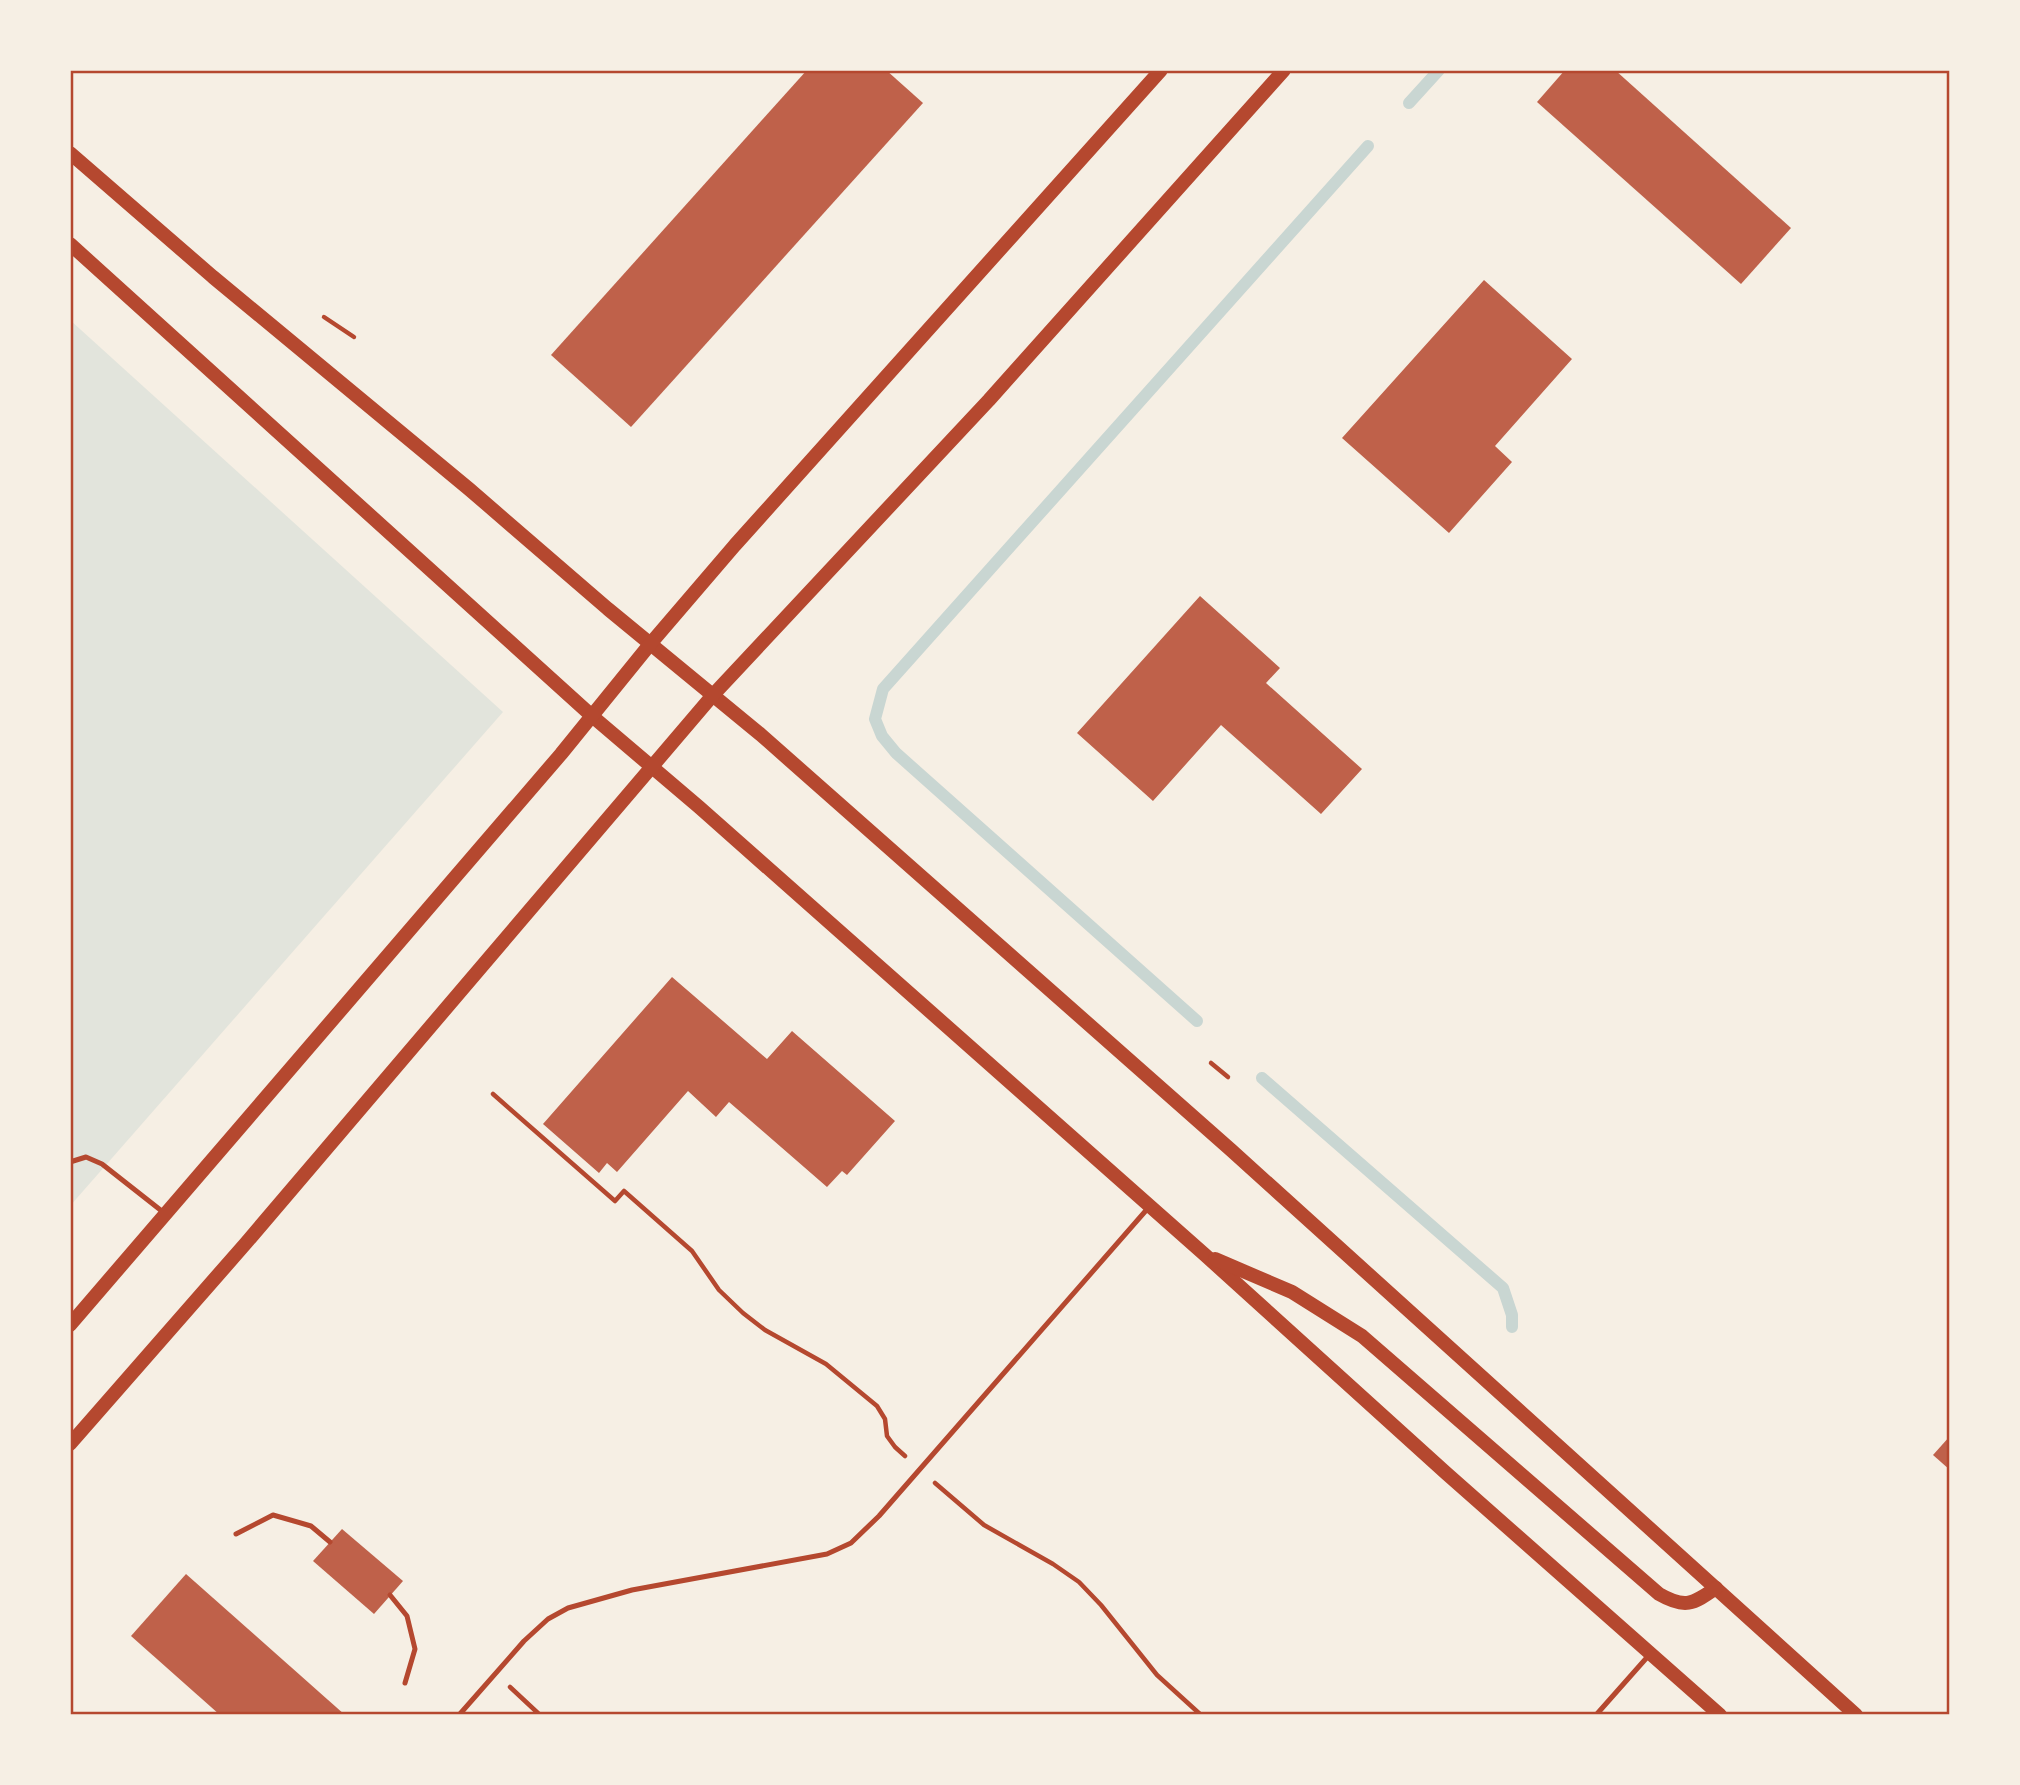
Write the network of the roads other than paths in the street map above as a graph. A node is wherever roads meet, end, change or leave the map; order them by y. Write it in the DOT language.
graph roads {
  1 [pos="1161,70"];
  2 [pos="1284,70"];
  3 [pos="70,153"];
  4 [pos="70,244"];
  5 [pos="651,643"];
  6 [pos="713,695"];
  7 [pos="592,716"];
  8 [pos="652,767"];
  9 [pos="70,1162"];
  10 [pos="1149,1207"];
  11 [pos="166,1214"];
  12 [pos="1204,1254"];
  13 [pos="70,1325"];
  14 [pos="70,1444"];
  15 [pos="236,1534"];
  16 [pos="330,1542"];
  17 [pos="1716,1588"];
  18 [pos="390,1595"];
  19 [pos="1650,1654"];
  20 [pos="405,1684"];
  21 [pos="459,1715"];
  22 [pos="1596,1715"];
  23 [pos="1720,1715"];
  24 [pos="1856,1715"];
  1 -- 5 [label="main road"];
  2 -- 6 [label="main road"];
  3 -- 5 [label="main road"];
  4 -- 7 [label="main road"];
  5 -- 6 [label="main road"];
  5 -- 7 [label="main road"];
  6 -- 8 [label="main road"];
  6 -- 17 [label="main road"];
  7 -- 8 [label="main road"];
  7 -- 11 [label="main road"];
  8 -- 10 [label="main road"];
  8 -- 14 [label="main road"];
  9 -- 11 [label="lane"];
  10 -- 12 [label="main road"];
  10 -- 21 [label="lane"];
  11 -- 13 [label="main road"];
  12 -- 17 [label="main road"];
  12 -- 19 [label="main road"];
  15 -- 16 [label="lane"];
  17 -- 24 [label="main road"];
  18 -- 20 [label="lane"];
  19 -- 22 [label="lane"];
  19 -- 23 [label="main road"];
}
